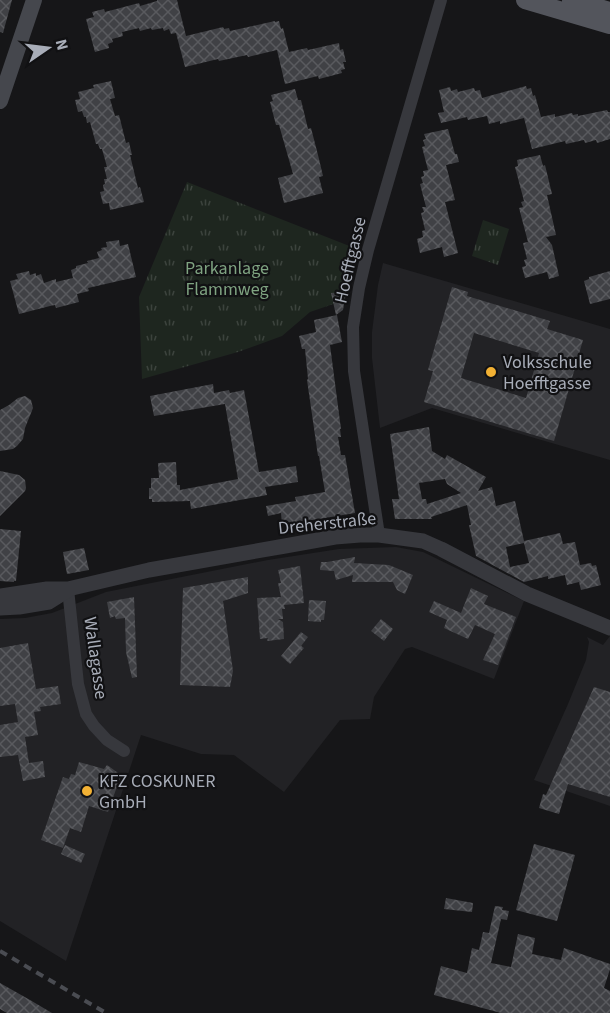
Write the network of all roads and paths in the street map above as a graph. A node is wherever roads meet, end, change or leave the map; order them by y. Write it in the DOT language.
graph roads {
  1 [pos="34,0"];
  2 [pos="441,0"];
  3 [pos="525,0"];
  4 [pos="571,0"];
  5 [pos="610,11"];
  6 [pos="610,25"];
  7 [pos="5,69"];
  8 [pos="0,101"];
  9 [pos="379,534"];
  10 [pos="68,590"];
  11 [pos="0,596"];
  12 [pos="0,608"];
  13 [pos="610,628"];
  14 [pos="124,752"];
  1 -- 7 [label="main road"];
  2 -- 9 [label="street, Hoefftgasse"];
  3 -- 6 [label="main road"];
  4 -- 5 [label="main road"];
  7 -- 8 [label="main road"];
  9 -- 10 [label="street, Dreherstraße"];
  9 -- 13 [label="street, Dreherstraße"];
  10 -- 11 [label="street, Dreherstraße"];
  10 -- 12 [label="street, Dreherstraße"];
  10 -- 14 [label="street, Wallagasse"];
}
